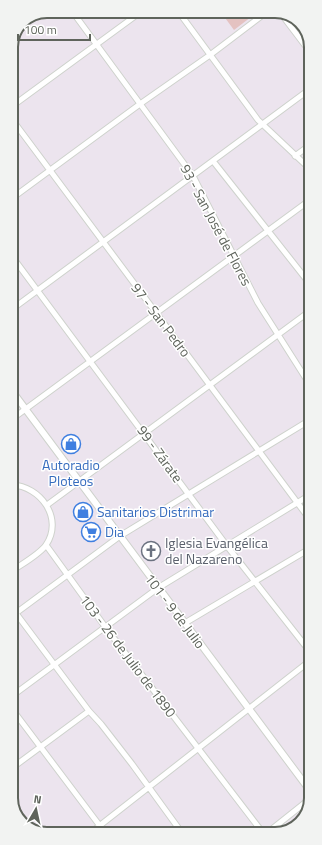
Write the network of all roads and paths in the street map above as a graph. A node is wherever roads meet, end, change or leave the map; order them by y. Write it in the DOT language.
graph roads {
  1 [pos="77,18"];
  2 [pos="132,18"];
  3 [pos="183,18"];
  4 [pos="259,18"];
  5 [pos="286,20"];
  6 [pos="304,43"];
  7 [pos="97,44"];
  8 [pos="210,55"];
  9 [pos="304,94"];
  10 [pos="18,102"];
  11 [pos="140,104"];
  12 [pos="262,125"];
  13 [pos="18,128"];
  14 [pos="304,149"];
  15 [pos="295,156"];
  16 [pos="213,161"];
  17 [pos="304,164"];
  18 [pos="50,171"];
  19 [pos="193,176"];
  20 [pos="18,194"];
  21 [pos="304,204"];
  22 [pos="268,231"];
  23 [pos="103,242"];
  24 [pos="234,256"];
  25 [pos="18,264"];
  26 [pos="304,276"];
  27 [pos="38,291"];
  28 [pos="18,306"];
  29 [pos="156,313"];
  30 [pos="304,315"];
  31 [pos="278,334"];
  32 [pos="92,361"];
  33 [pos="304,375"];
  34 [pos="210,385"];
  35 [pos="18,400"];
  36 [pos="25,410"];
  37 [pos="18,415"];
  38 [pos="304,424"];
  39 [pos="144,433"];
  40 [pos="258,452"];
  41 [pos="80,481"];
  42 [pos="18,486"];
  43 [pos="189,494"];
  44 [pos="304,499"];
  45 [pos="297,503"];
  46 [pos="47,505"];
  47 [pos="304,513"];
  48 [pos="120,536"];
  49 [pos="46,545"];
  50 [pos="228,546"];
  51 [pos="304,552"];
  52 [pos="18,566"];
  53 [pos="68,575"];
  54 [pos="255,580"];
  55 [pos="158,588"];
  56 [pos="18,612"];
  57 [pos="18,620"];
  58 [pos="185,624"];
  59 [pos="106,628"];
  60 [pos="304,644"];
  61 [pos="55,665"];
  62 [pos="304,666"];
  63 [pos="18,692"];
  64 [pos="249,709"];
  65 [pos="88,711"];
  66 [pos="18,717"];
  67 [pos="40,747"];
  68 [pos="198,748"];
  69 [pos="18,764"];
  70 [pos="304,783"];
  71 [pos="148,788"];
  72 [pos="303,804"];
  73 [pos="99,826"];
  74 [pos="177,827"];
  75 [pos="258,827"];
  76 [pos="275,827"];
  1 -- 7 [label="street, 93 - San José de Flores"];
  2 -- 7 [label="street"];
  3 -- 8 [label="street"];
  4 -- 8 [label="street"];
  5 -- 6 [label="street"];
  7 -- 10 [label="street"];
  7 -- 11 [label="street, 93 - San José de Flores"];
  8 -- 11 [label="street"];
  8 -- 12 [label="street"];
  9 -- 12 [label="street"];
  11 -- 18 [label="street"];
  11 -- 19 [label="street, 93 - San José de Flores"];
  12 -- 15 [label="street"];
  12 -- 16 [label="street"];
  13 -- 18 [label="street, 97 - San Pedro"];
  14 -- 15 [label="street"];
  15 -- 17 [label="street"];
  16 -- 19 [label="street"];
  16 -- 22 [label="street"];
  18 -- 20 [label="street"];
  18 -- 23 [label="street, 97 - San Pedro"];
  19 -- 23 [label="street"];
  19 -- 24 [label="street, 93 - San José de Flores"];
  21 -- 22 [label="street"];
  22 -- 24 [label="street"];
  22 -- 26 [label="street"];
  23 -- 27 [label="street"];
  23 -- 29 [label="street, 97 - San Pedro"];
  24 -- 29 [label="street"];
  24 -- 31 [label="street, 93 - San José de Flores"];
  25 -- 27 [label="street, 99 - Zárate"];
  27 -- 28 [label="street"];
  27 -- 32 [label="street, 99 - Zárate"];
  29 -- 32 [label="street"];
  29 -- 34 [label="street, 97 - San Pedro"];
  30 -- 31 [label="street"];
  31 -- 33 [label="street, 93 - San José de Flores"];
  31 -- 34 [label="street"];
  32 -- 36 [label="street"];
  32 -- 39 [label="street, 99 - Zárate"];
  34 -- 39 [label="street"];
  34 -- 40 [label="street, 97 - San Pedro"];
  35 -- 36 [label="street, 101 - 9 de Julio"];
  36 -- 37 [label="street"];
  36 -- 41 [label="street, 101 - 9 de Julio"];
  38 -- 40 [label="street"];
  39 -- 41 [label="street"];
  39 -- 43 [label="street, 99 - Zárate"];
  40 -- 43 [label="street"];
  40 -- 45 [label="street, 97 - San Pedro"];
  41 -- 46 [label="street"];
  41 -- 48 [label="street, 101 - 9 de Julio"];
  42 -- 46 [label="street"];
  43 -- 48 [label="street"];
  43 -- 50 [label="street, 99 - Zárate"];
  44 -- 45 [label="street"];
  45 -- 47 [label="street, 97 - San Pedro"];
  45 -- 50 [label="street"];
  46 -- 49 [label="street"];
  48 -- 53 [label="street"];
  48 -- 55 [label="street, 101 - 9 de Julio"];
  49 -- 52 [label="street"];
  49 -- 53 [label="street, 103 - 26 de Julio de 1890"];
  50 -- 54 [label="street, 99 - Zárate"];
  50 -- 55 [label="street"];
  51 -- 54 [label="street"];
  53 -- 56 [label="street"];
  53 -- 59 [label="street, 103 - 26 de Julio de 1890"];
  54 -- 58 [label="street"];
  54 -- 60 [label="street, 99 - Zárate"];
  55 -- 58 [label="street, 101 - 9 de Julio"];
  55 -- 59 [label="street"];
  57 -- 61 [label="street"];
  58 -- 64 [label="street, 101 - 9 de Julio"];
  59 -- 61 [label="street"];
  59 -- 68 [label="street, 103 - 26 de Julio de 1890"];
  61 -- 63 [label="street"];
  61 -- 65 [label="street"];
  62 -- 64 [label="street"];
  64 -- 68 [label="street"];
  64 -- 70 [label="street, 101 - 9 de Julio"];
  65 -- 67 [label="street"];
  65 -- 71 [label="street"];
  66 -- 67 [label="street"];
  67 -- 69 [label="street"];
  67 -- 73 [label="street"];
  68 -- 71 [label="street"];
  68 -- 75 [label="street, 103 - 26 de Julio de 1890"];
  71 -- 73 [label="street"];
  71 -- 74 [label="street"];
  72 -- 76 [label="street"];
}
